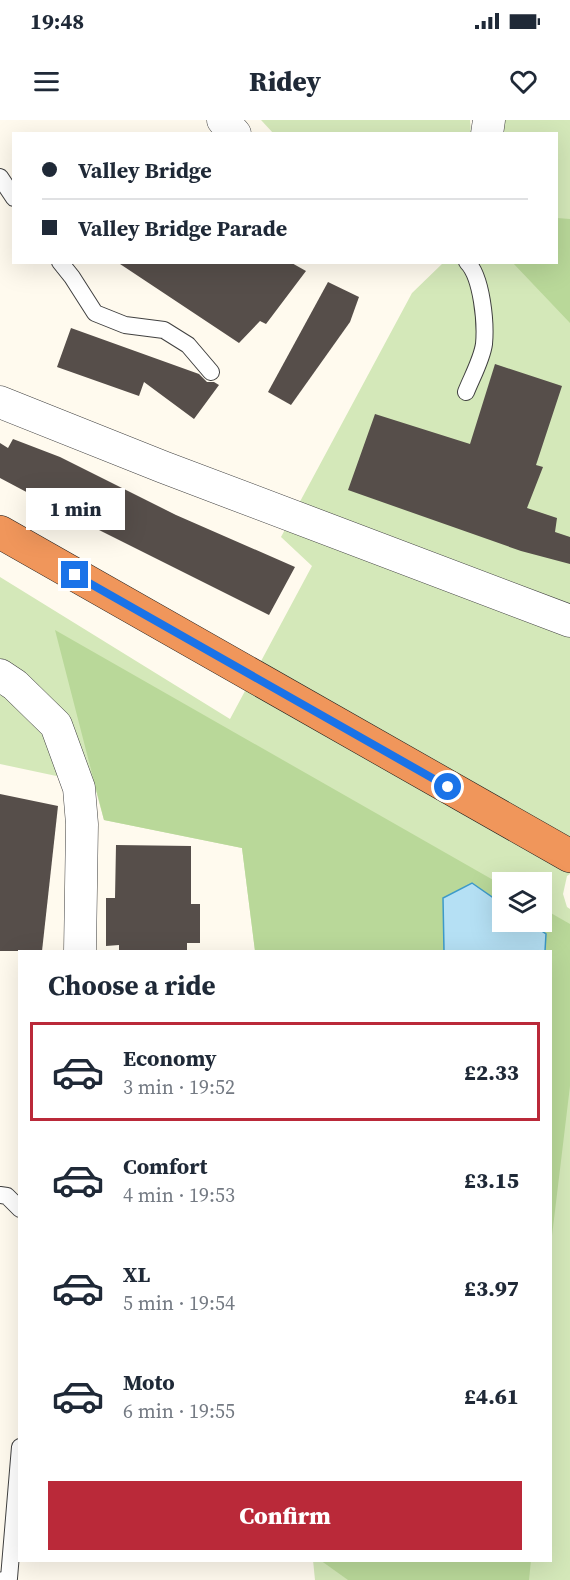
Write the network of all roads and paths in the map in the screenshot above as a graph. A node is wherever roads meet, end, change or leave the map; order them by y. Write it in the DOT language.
graph roads {
  1 [pos="223,120"];
  2 [pos="233,132"];
  3 [pos="0,177"];
  4 [pos="12,195"];
  5 [pos="62,264"];
  6 [pos="469,264"];
  7 [pos="211,372"];
  8 [pos="466,392"];
  9 [pos="0,402"];
  10 [pos="0,532"];
  11 [pos="570,621"];
  12 [pos="0,675"];
  13 [pos="570,856"];
  14 [pos="80,950"];
  15 [pos="0,1196"];
  16 [pos="18,1207"];
  17 [pos="18,1471"];
  18 [pos="3,1580"];
  1 -- 2 [label="street"];
  3 -- 4 [label="lane"];
  5 -- 7 [label="lane"];
  6 -- 8 [label="lane"];
  9 -- 11 [label="street"];
  10 -- 13 [label="highway"];
  12 -- 14 [label="street"];
  15 -- 16 [label="lane"];
  17 -- 18 [label="lane"];
}
